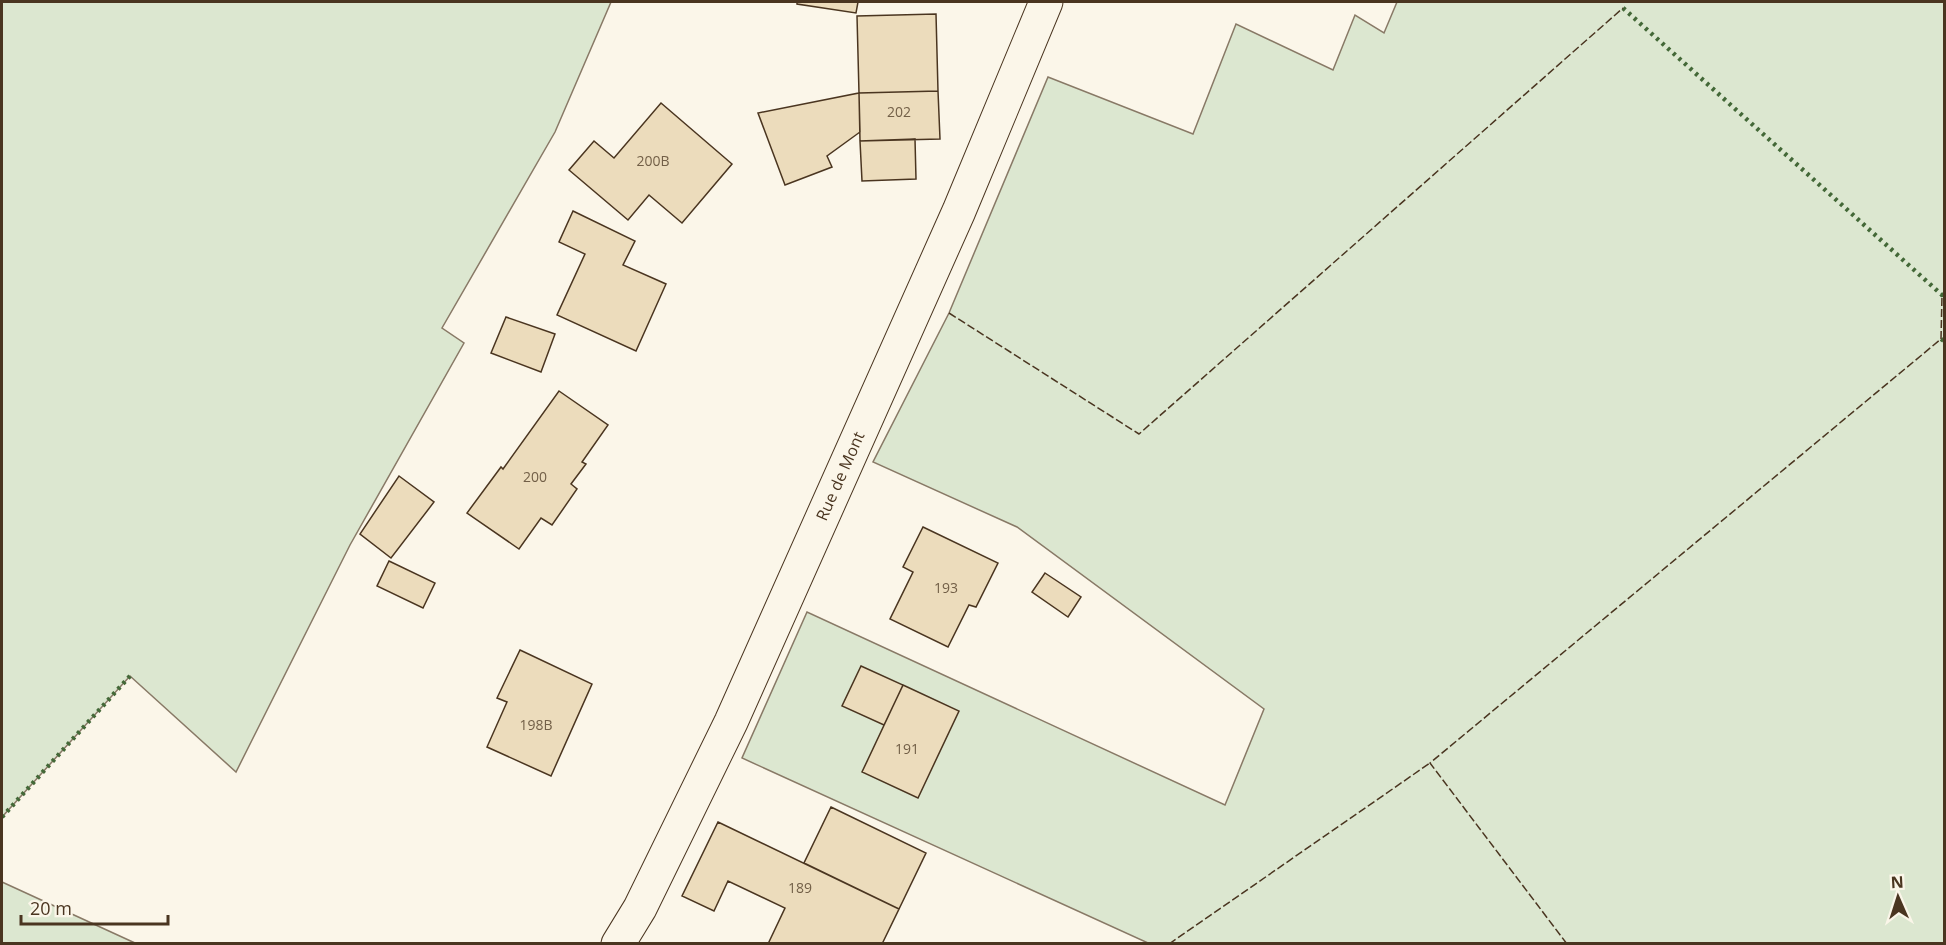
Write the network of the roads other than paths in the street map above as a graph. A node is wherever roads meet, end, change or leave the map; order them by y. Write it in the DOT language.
graph roads {
  1 [pos="1046,2"];
  2 [pos="618,944"];
  1 -- 2 [label="street, Rue de Mont"];
}
